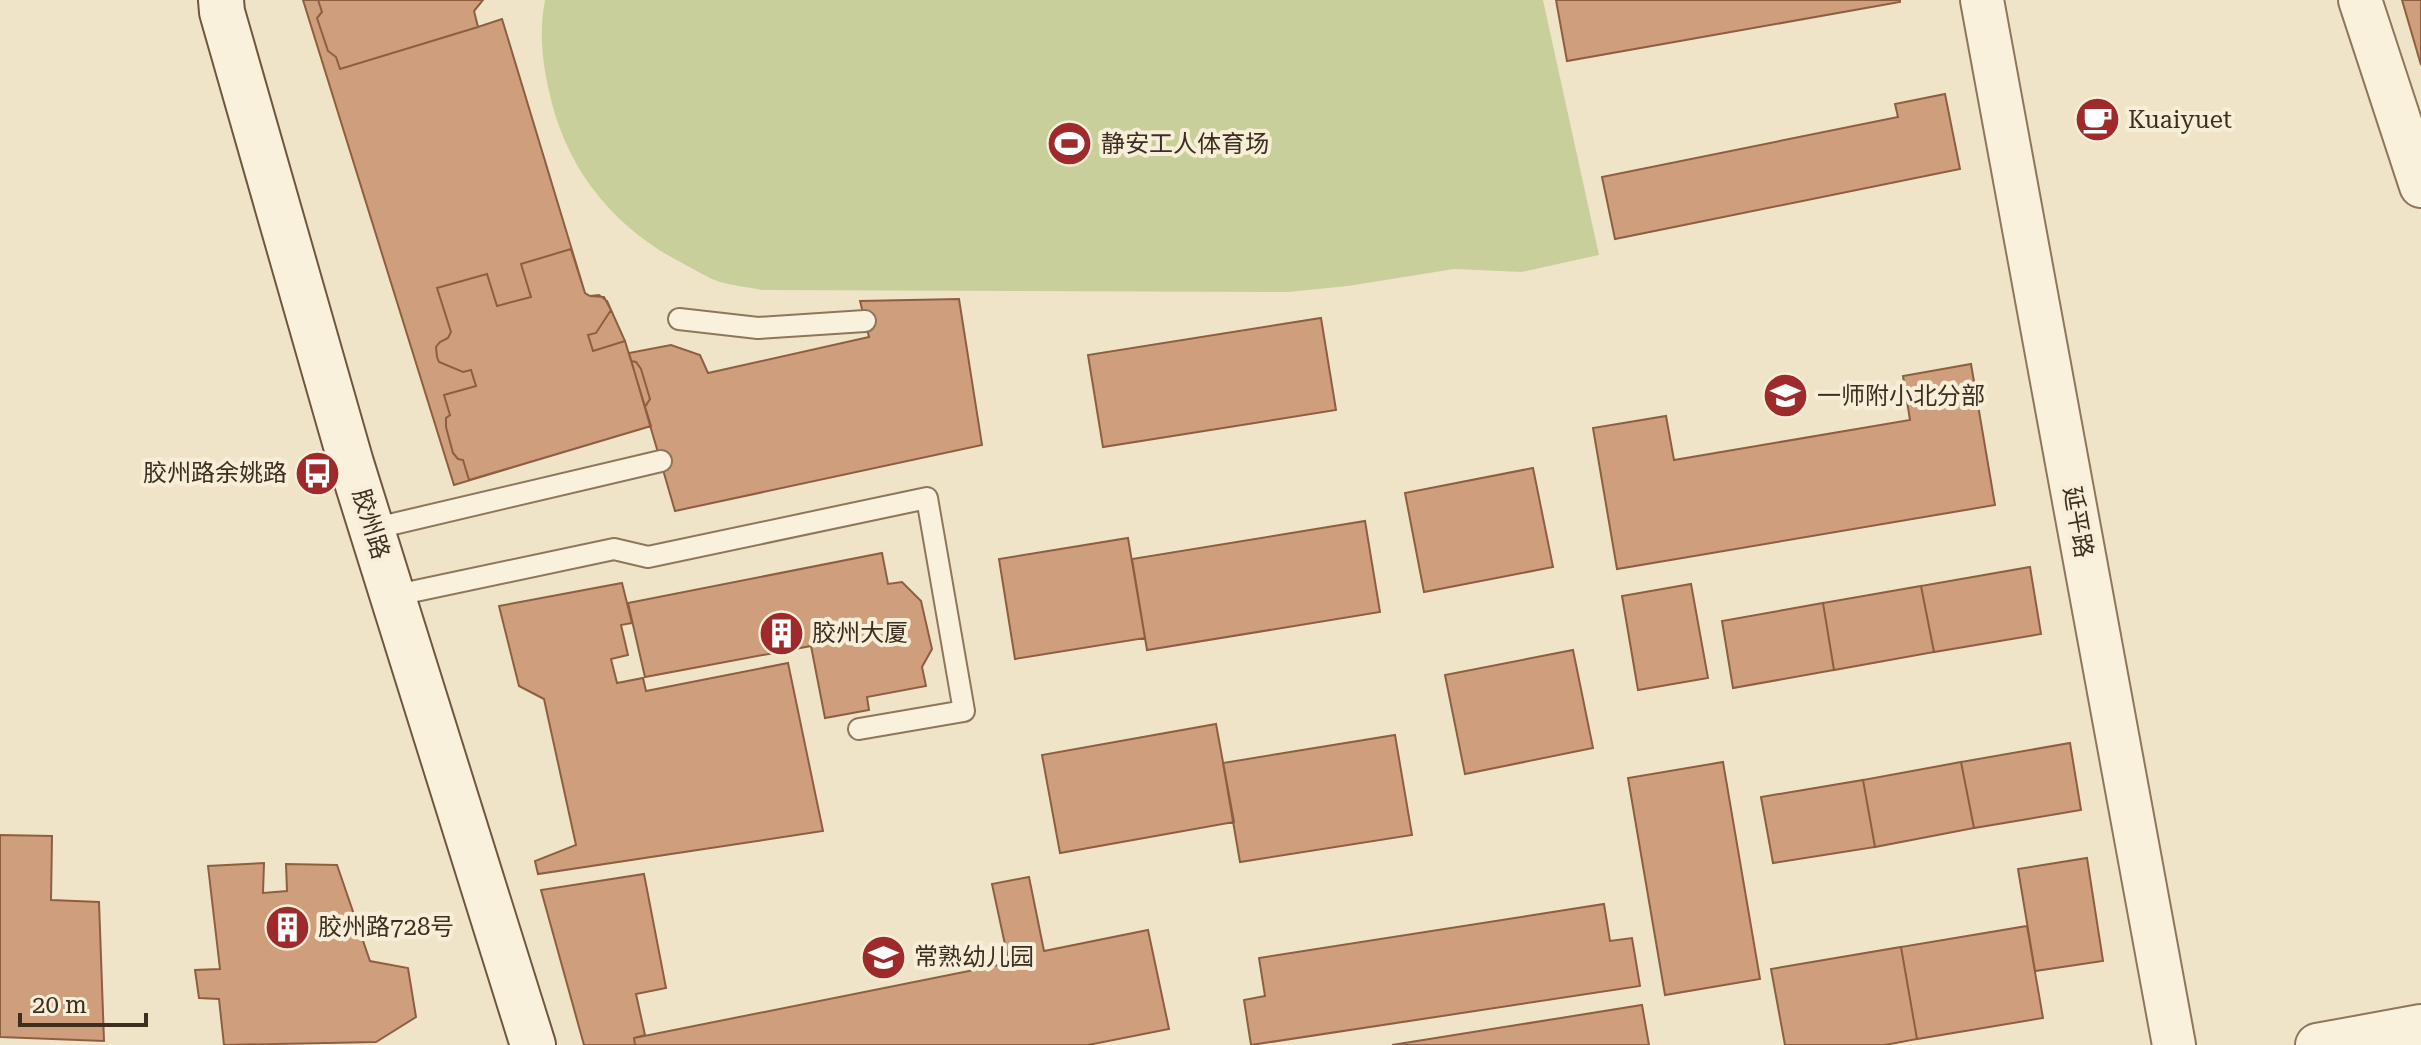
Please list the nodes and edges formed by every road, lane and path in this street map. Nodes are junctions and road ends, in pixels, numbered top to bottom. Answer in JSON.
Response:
{"nodes":[{"id":1,"x":221,"y":0,"type":"edge"},
{"id":2,"x":1982,"y":0,"type":"edge"},
{"id":3,"x":2360,"y":0,"type":"edge"},
{"id":4,"x":2421,"y":186,"type":"edge"},
{"id":5,"x":679,"y":319,"type":"dead end"},
{"id":6,"x":865,"y":321,"type":"dead end"},
{"id":7,"x":661,"y":461,"type":"dead end"},
{"id":8,"x":372,"y":529,"type":"junction"},
{"id":9,"x":392,"y":596,"type":"junction"},
{"id":10,"x":859,"y":729,"type":"dead end"},
{"id":11,"x":2421,"y":1026,"type":"edge"},
{"id":12,"x":533,"y":1045,"type":"edge"},
{"id":13,"x":2174,"y":1045,"type":"edge"},
{"id":14,"x":2317,"y":1045,"type":"edge"}],
"edges":[{"from":1,"to":8,"type":"street","name":"胶州路"},
{"from":2,"to":13,"type":"street","name":"延平路"},
{"from":3,"to":4,"type":"street"},
{"from":5,"to":6,"type":"lane"},
{"from":7,"to":8,"type":"lane"},
{"from":8,"to":9,"type":"street","name":"胶州路"},
{"from":9,"to":10,"type":"lane"},
{"from":9,"to":12,"type":"street","name":"胶州路"},
{"from":11,"to":14,"type":"street"}]}
